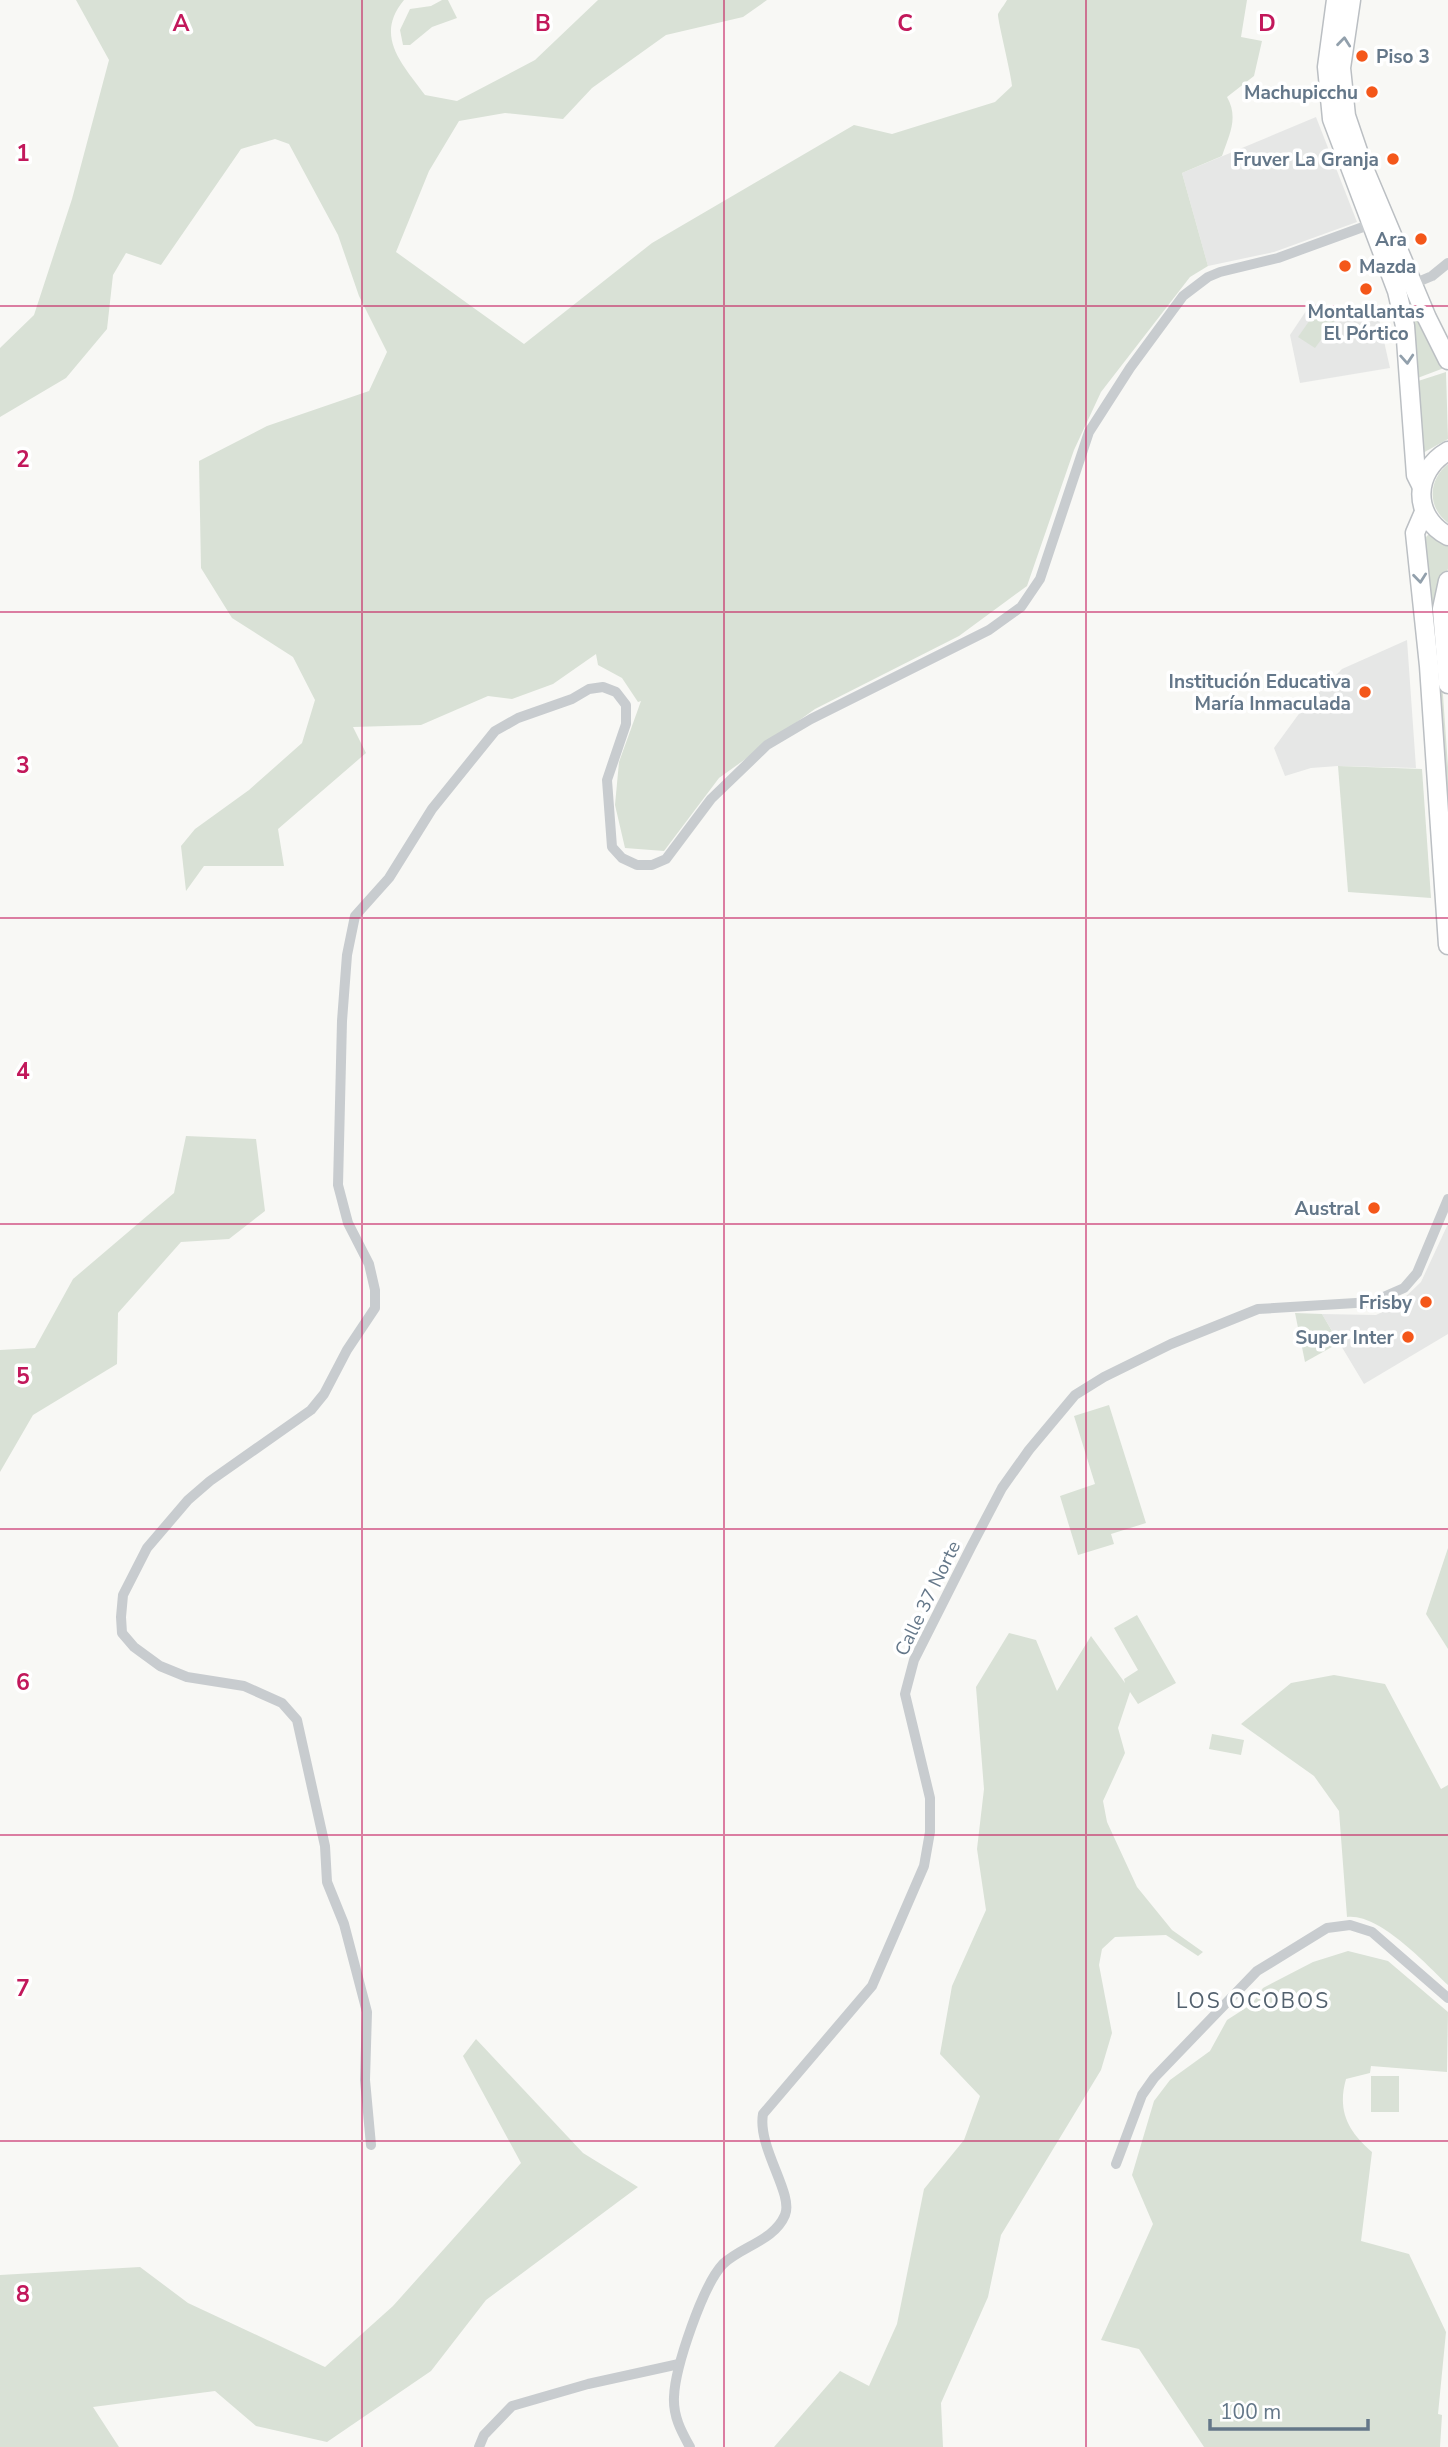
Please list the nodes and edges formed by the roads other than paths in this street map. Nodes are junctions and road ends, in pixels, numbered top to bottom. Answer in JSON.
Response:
{"nodes":[{"id":1,"x":1336,"y":0,"type":"edge"},
{"id":2,"x":1351,"y":0,"type":"edge"},
{"id":3,"x":1357,"y":169,"type":"junction"},
{"id":4,"x":1374,"y":223,"type":"junction"},
{"id":5,"x":1448,"y":263,"type":"edge"},
{"id":6,"x":1413,"y":284,"type":"junction"},
{"id":7,"x":1448,"y":360,"type":"edge"},
{"id":8,"x":1448,"y":451,"type":"edge"},
{"id":9,"x":1421,"y":485,"type":"junction"},
{"id":10,"x":1424,"y":512,"type":"junction"},
{"id":11,"x":1448,"y":536,"type":"edge"},
{"id":12,"x":1448,"y":581,"type":"edge"},
{"id":13,"x":1448,"y":684,"type":"edge"},
{"id":14,"x":1448,"y":945,"type":"edge"},
{"id":15,"x":1448,"y":1199,"type":"edge"},
{"id":16,"x":1448,"y":1997,"type":"edge"},
{"id":17,"x":371,"y":2145,"type":"dead end"},
{"id":18,"x":1116,"y":2164,"type":"dead end"},
{"id":19,"x":679,"y":2364,"type":"junction"},
{"id":20,"x":479,"y":2447,"type":"edge"},
{"id":21,"x":690,"y":2447,"type":"edge"}],
"edges":[{"from":1,"to":3,"type":"main road"},
{"from":3,"to":2,"type":"main road","one_way":true},
{"from":3,"to":4,"type":"main road"},
{"from":3,"to":6,"type":"main road"},
{"from":4,"to":9,"type":"main road","one_way":true},
{"from":4,"to":17,"type":"street"},
{"from":5,"to":6,"type":"street"},
{"from":6,"to":7,"type":"main road"},
{"from":8,"to":9,"type":"main road"},
{"from":9,"to":10,"type":"main road"},
{"from":10,"to":11,"type":"main road"},
{"from":10,"to":14,"type":"main road","one_way":true},
{"from":12,"to":13,"type":"main road"},
{"from":15,"to":19,"type":"street","name":"Calle 37 Norte"},
{"from":16,"to":18,"type":"street"},
{"from":19,"to":20,"type":"street"},
{"from":19,"to":21,"type":"street","name":"Calle 37 Norte"}]}
